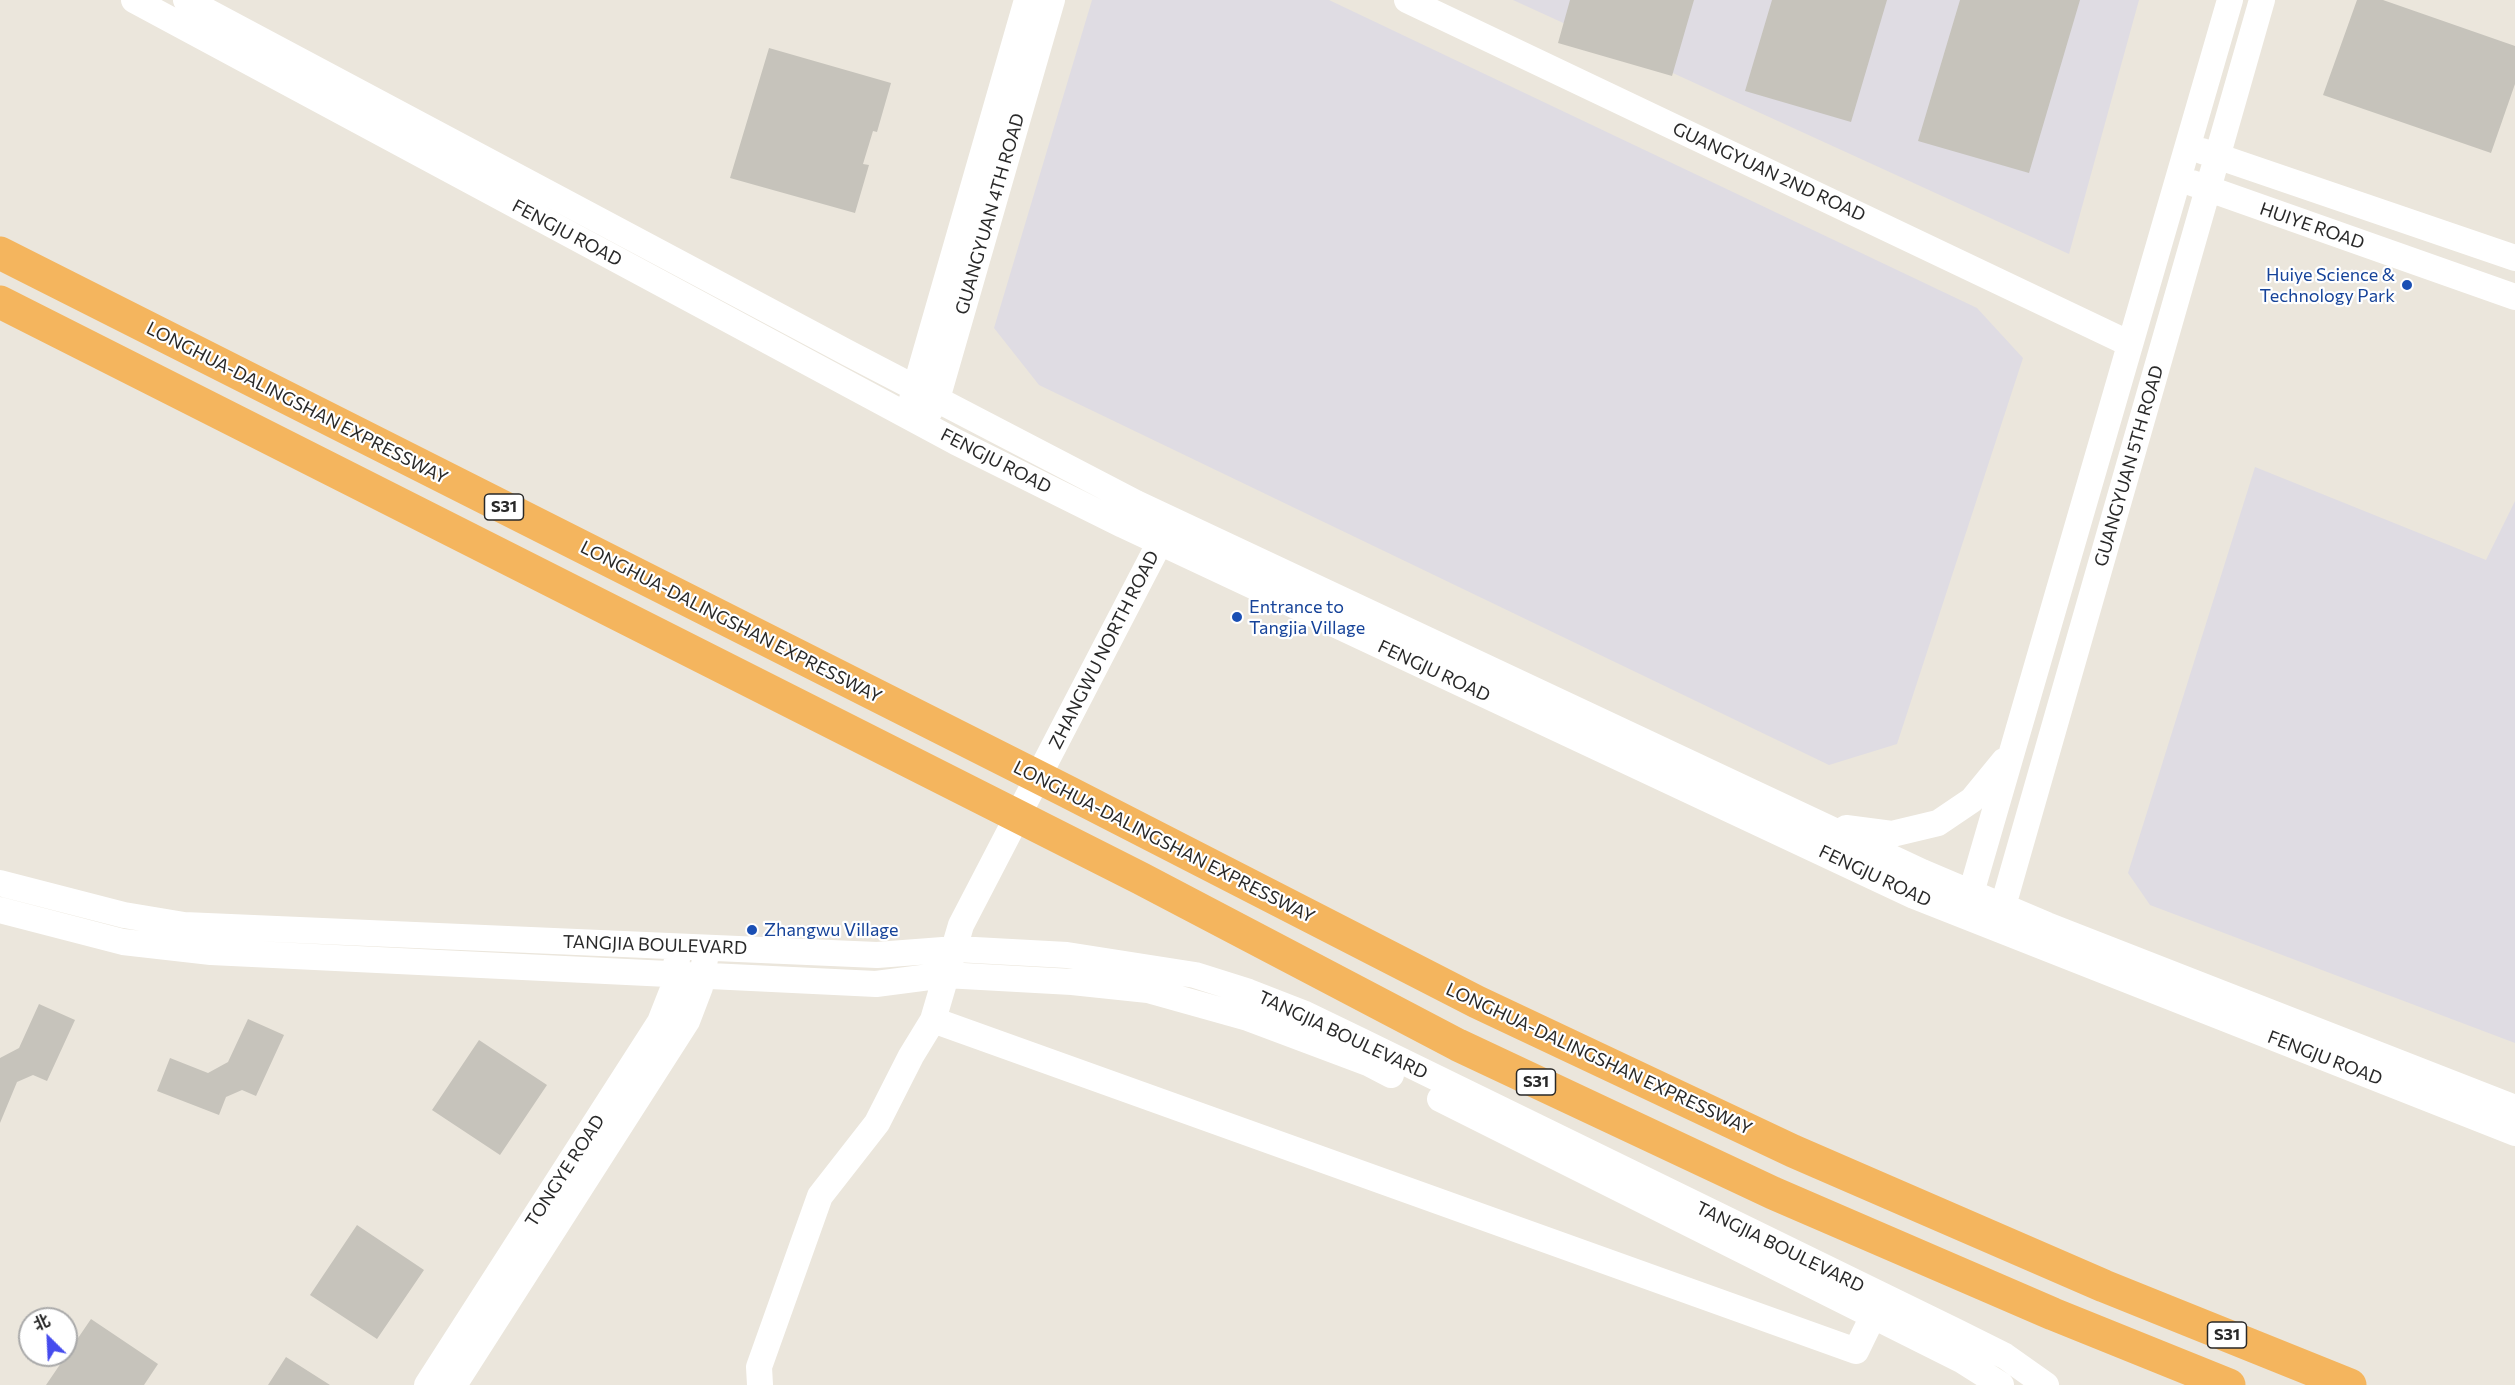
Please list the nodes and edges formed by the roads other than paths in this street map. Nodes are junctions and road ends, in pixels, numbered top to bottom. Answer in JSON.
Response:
{"nodes":[{"id":1,"x":134,"y":0,"type":"edge"},
{"id":2,"x":186,"y":0,"type":"edge"},
{"id":3,"x":1027,"y":0,"type":"edge"},
{"id":4,"x":1052,"y":0,"type":"edge"},
{"id":5,"x":1407,"y":0,"type":"edge"},
{"id":6,"x":2230,"y":0,"type":"edge"},
{"id":7,"x":2262,"y":0,"type":"edge"},
{"id":8,"x":2187,"y":148,"type":"junction"},
{"id":9,"x":2218,"y":154,"type":"junction"},
{"id":10,"x":2178,"y":177,"type":"junction"},
{"id":11,"x":2208,"y":190,"type":"junction"},
{"id":12,"x":0,"y":253,"type":"edge"},
{"id":13,"x":2515,"y":258,"type":"edge"},
{"id":14,"x":2515,"y":297,"type":"edge"},
{"id":15,"x":0,"y":303,"type":"edge"},
{"id":16,"x":2130,"y":344,"type":"junction"},
{"id":17,"x":926,"y":394,"type":"junction"},
{"id":18,"x":912,"y":418,"type":"junction"},
{"id":19,"x":1160,"y":542,"type":"junction"},
{"id":20,"x":2016,"y":738,"type":"junction"},
{"id":21,"x":1811,"y":820,"type":"junction"},
{"id":22,"x":0,"y":883,"type":"edge"},
{"id":23,"x":2003,"y":906,"type":"junction"},
{"id":24,"x":0,"y":910,"type":"edge"},
{"id":25,"x":1973,"y":911,"type":"junction"},
{"id":26,"x":678,"y":946,"type":"junction"},
{"id":27,"x":706,"y":947,"type":"junction"},
{"id":28,"x":957,"y":949,"type":"junction"},
{"id":29,"x":675,"y":974,"type":"junction"},
{"id":30,"x":703,"y":975,"type":"junction"},
{"id":31,"x":945,"y":975,"type":"junction"},
{"id":32,"x":933,"y":1020,"type":"junction"},
{"id":33,"x":2515,"y":1108,"type":"edge"},
{"id":34,"x":2515,"y":1133,"type":"edge"},
{"id":35,"x":1874,"y":1316,"type":"junction"},
{"id":36,"x":427,"y":1385,"type":"edge"},
{"id":37,"x":454,"y":1385,"type":"edge"},
{"id":38,"x":760,"y":1385,"type":"edge"},
{"id":39,"x":2001,"y":1385,"type":"edge"},
{"id":40,"x":2046,"y":1385,"type":"edge"},
{"id":41,"x":2229,"y":1385,"type":"edge"},
{"id":42,"x":2350,"y":1385,"type":"edge"}],
"edges":[{"from":1,"to":18,"type":"street","name":"FENGJU ROAD"},
{"from":2,"to":17,"type":"street","name":"FENGJU ROAD"},
{"from":3,"to":17,"type":"street","name":"GUANGYUAN 4TH ROAD"},
{"from":4,"to":17,"type":"street","name":"GUANGYUAN 4TH ROAD"},
{"from":5,"to":16,"type":"street","name":"GUANGYUAN 2ND ROAD"},
{"from":6,"to":8,"type":"street","name":"GUANGYUAN 5TH ROAD"},
{"from":7,"to":9,"type":"street","name":"GUANGYUAN 5TH ROAD"},
{"from":8,"to":9,"type":"street","name":"HUIYE ROAD"},
{"from":8,"to":10,"type":"street","name":"GUANGYUAN 5TH ROAD"},
{"from":9,"to":11,"type":"street","name":"GUANGYUAN 5TH ROAD"},
{"from":9,"to":13,"type":"street","name":"HUIYE ROAD"},
{"from":10,"to":11,"type":"street","name":"HUIYE ROAD"},
{"from":10,"to":16,"type":"street","name":"GUANGYUAN 5TH ROAD"},
{"from":11,"to":14,"type":"street","name":"HUIYE ROAD"},
{"from":11,"to":23,"type":"street","name":"GUANGYUAN 5TH ROAD"},
{"from":12,"to":42,"type":"highway","name":"LONGHUA-DALINGSHAN EXPRESSWAY","number":"S31"},
{"from":15,"to":41,"type":"highway","number":"S31"},
{"from":16,"to":20,"type":"street","name":"GUANGYUAN 5TH ROAD"},
{"from":17,"to":18,"type":"street","name":"GUANGYUAN 4TH ROAD"},
{"from":17,"to":21,"type":"street","name":"FENGJU ROAD"},
{"from":18,"to":19,"type":"street","name":"FENGJU ROAD"},
{"from":19,"to":25,"type":"street","name":"FENGJU ROAD"},
{"from":19,"to":28,"type":"street","name":"ZHANGWU NORTH ROAD"},
{"from":20,"to":21,"type":"street"},
{"from":20,"to":25,"type":"street","name":"GUANGYUAN 5TH ROAD"},
{"from":21,"to":25,"type":"street","name":"FENGJU ROAD"},
{"from":22,"to":26,"type":"street","name":"TANGJIA BOULEVARD"},
{"from":23,"to":25,"type":"street","name":"FENGJU ROAD"},
{"from":23,"to":25,"type":"street","name":"GUANGYUAN 5TH ROAD"},
{"from":23,"to":33,"type":"street","name":"FENGJU ROAD"},
{"from":24,"to":29,"type":"street","name":"TANGJIA BOULEVARD"},
{"from":25,"to":34,"type":"street","name":"FENGJU ROAD"},
{"from":26,"to":27,"type":"street","name":"TANGJIA BOULEVARD"},
{"from":26,"to":29,"type":"street","name":"TONGYE ROAD"},
{"from":27,"to":28,"type":"street","name":"TANGJIA BOULEVARD"},
{"from":27,"to":30,"type":"street","name":"TONGYE ROAD"},
{"from":28,"to":31,"type":"street","name":"ZHANGWU NORTH ROAD"},
{"from":28,"to":40,"type":"street","name":"TANGJIA BOULEVARD"},
{"from":29,"to":30,"type":"street","name":"TANGJIA BOULEVARD"},
{"from":29,"to":36,"type":"street","name":"TONGYE ROAD"},
{"from":30,"to":31,"type":"street","name":"TANGJIA BOULEVARD"},
{"from":30,"to":37,"type":"street","name":"TONGYE ROAD"},
{"from":31,"to":32,"type":"street","name":"ZHANGWU NORTH ROAD"},
{"from":31,"to":35,"type":"street","name":"TANGJIA BOULEVARD"},
{"from":32,"to":35,"type":"street"},
{"from":32,"to":38,"type":"street","name":"ZHANGWU NORTH ROAD"},
{"from":35,"to":39,"type":"street","name":"TANGJIA BOULEVARD"}]}
